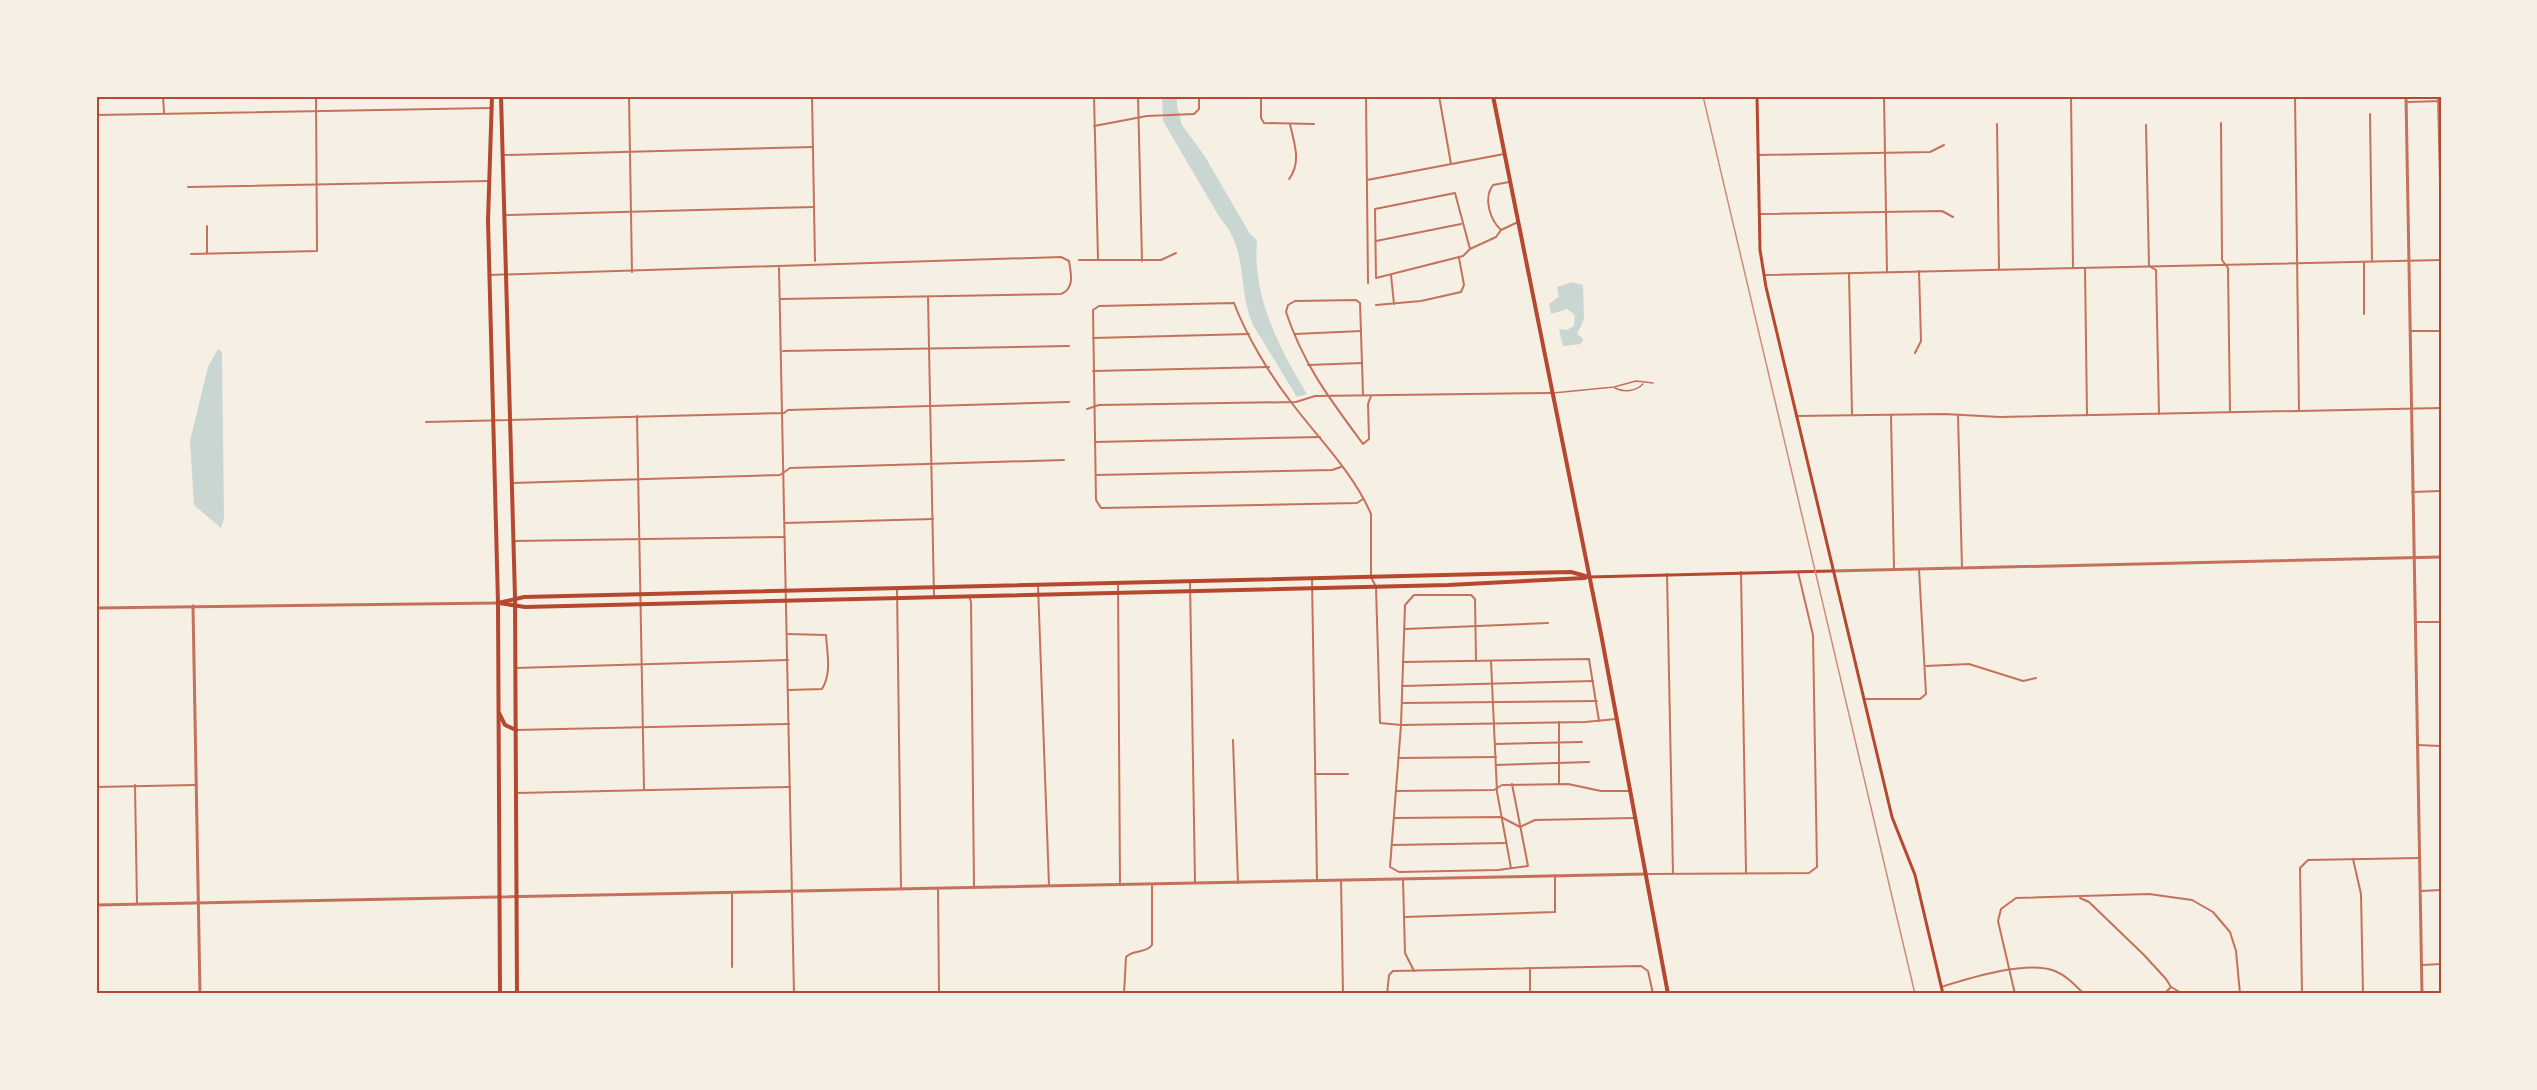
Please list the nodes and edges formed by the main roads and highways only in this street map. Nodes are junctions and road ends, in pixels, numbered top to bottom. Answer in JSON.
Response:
{"nodes":[{"id":1,"x":492,"y":96,"type":"edge"},
{"id":2,"x":501,"y":96,"type":"edge"},
{"id":3,"x":1493,"y":96,"type":"edge"},
{"id":4,"x":1757,"y":96,"type":"edge"},
{"id":5,"x":1833,"y":571,"type":"junction"},
{"id":6,"x":1448,"y":575,"type":"junction"},
{"id":7,"x":1589,"y":577,"type":"junction"},
{"id":8,"x":1448,"y":585,"type":"junction"},
{"id":9,"x":514,"y":597,"type":"junction"},
{"id":10,"x":498,"y":603,"type":"junction"},
{"id":11,"x":514,"y":607,"type":"junction"},
{"id":12,"x":499,"y":712,"type":"junction"},
{"id":13,"x":516,"y":730,"type":"junction"},
{"id":14,"x":500,"y":994,"type":"edge"},
{"id":15,"x":517,"y":994,"type":"edge"},
{"id":16,"x":1668,"y":994,"type":"edge"},
{"id":17,"x":1943,"y":994,"type":"edge"}],
"edges":[{"from":1,"to":10,"type":"main road"},
{"from":2,"to":9,"type":"main road"},
{"from":3,"to":7,"type":"main road"},
{"from":4,"to":5,"type":"main road"},
{"from":5,"to":7,"type":"main road"},
{"from":5,"to":17,"type":"main road"},
{"from":6,"to":7,"type":"main road"},
{"from":6,"to":8,"type":"main road"},
{"from":6,"to":9,"type":"main road"},
{"from":7,"to":8,"type":"main road"},
{"from":7,"to":16,"type":"main road"},
{"from":8,"to":11,"type":"main road"},
{"from":9,"to":10,"type":"main road"},
{"from":9,"to":11,"type":"main road"},
{"from":10,"to":11,"type":"main road"},
{"from":10,"to":12,"type":"main road"},
{"from":11,"to":13,"type":"main road"},
{"from":12,"to":13,"type":"main road"},
{"from":12,"to":14,"type":"main road"},
{"from":13,"to":15,"type":"main road"}]}
